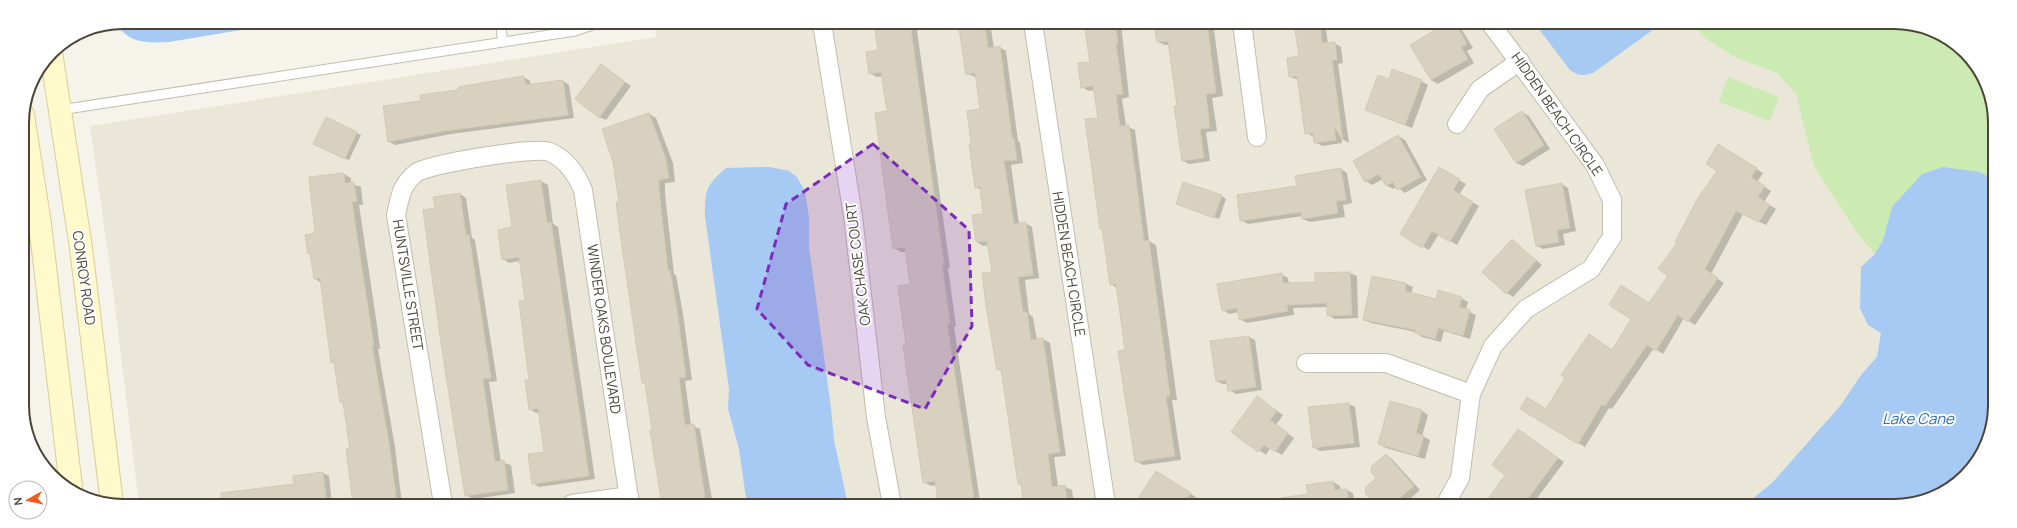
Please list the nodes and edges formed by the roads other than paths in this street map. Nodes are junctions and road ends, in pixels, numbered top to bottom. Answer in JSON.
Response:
{"nodes":[{"id":1,"x":501,"y":29,"type":"edge"},
{"id":2,"x":581,"y":29,"type":"edge"},
{"id":3,"x":823,"y":29,"type":"edge"},
{"id":4,"x":1034,"y":29,"type":"edge"},
{"id":5,"x":1243,"y":29,"type":"edge"},
{"id":6,"x":1495,"y":29,"type":"edge"},
{"id":7,"x":503,"y":42,"type":"junction"},
{"id":8,"x":52,"y":61,"type":"edge"},
{"id":9,"x":1520,"y":61,"type":"junction"},
{"id":10,"x":60,"y":110,"type":"junction"},
{"id":11,"x":1457,"y":124,"type":"dead end"},
{"id":12,"x":1257,"y":137,"type":"dead end"},
{"id":13,"x":29,"y":157,"type":"edge"},
{"id":14,"x":562,"y":160,"type":"joint"},
{"id":15,"x":1306,"y":363,"type":"dead end"},
{"id":16,"x":1471,"y":394,"type":"junction"},
{"id":17,"x":70,"y":483,"type":"edge"},
{"id":18,"x":111,"y":498,"type":"edge"},
{"id":19,"x":442,"y":499,"type":"edge"},
{"id":20,"x":629,"y":499,"type":"edge"},
{"id":21,"x":891,"y":499,"type":"edge"},
{"id":22,"x":1105,"y":499,"type":"edge"},
{"id":23,"x":1448,"y":499,"type":"edge"}],
"edges":[{"from":1,"to":7,"type":"lane"},
{"from":2,"to":7,"type":"lane"},
{"from":3,"to":21,"type":"street","name":"OAK CHASE COURT"},
{"from":4,"to":22,"type":"street","name":"HIDDEN BEACH CIRCLE"},
{"from":5,"to":12,"type":"street"},
{"from":6,"to":9,"type":"street","name":"HIDDEN BEACH CIRCLE"},
{"from":7,"to":10,"type":"lane"},
{"from":8,"to":10,"type":"main road","name":"CONROY ROAD"},
{"from":9,"to":11,"type":"street"},
{"from":9,"to":16,"type":"street","name":"HIDDEN BEACH CIRCLE"},
{"from":10,"to":18,"type":"main road","name":"CONROY ROAD"},
{"from":13,"to":17,"type":"main road"},
{"from":14,"to":19,"type":"street","name":"HUNTSVILLE STREET"},
{"from":14,"to":20,"type":"street","name":"WINDER OAKS BOULEVARD"},
{"from":15,"to":16,"type":"street"},
{"from":16,"to":23,"type":"street","name":"HIDDEN BEACH CIRCLE"}]}
